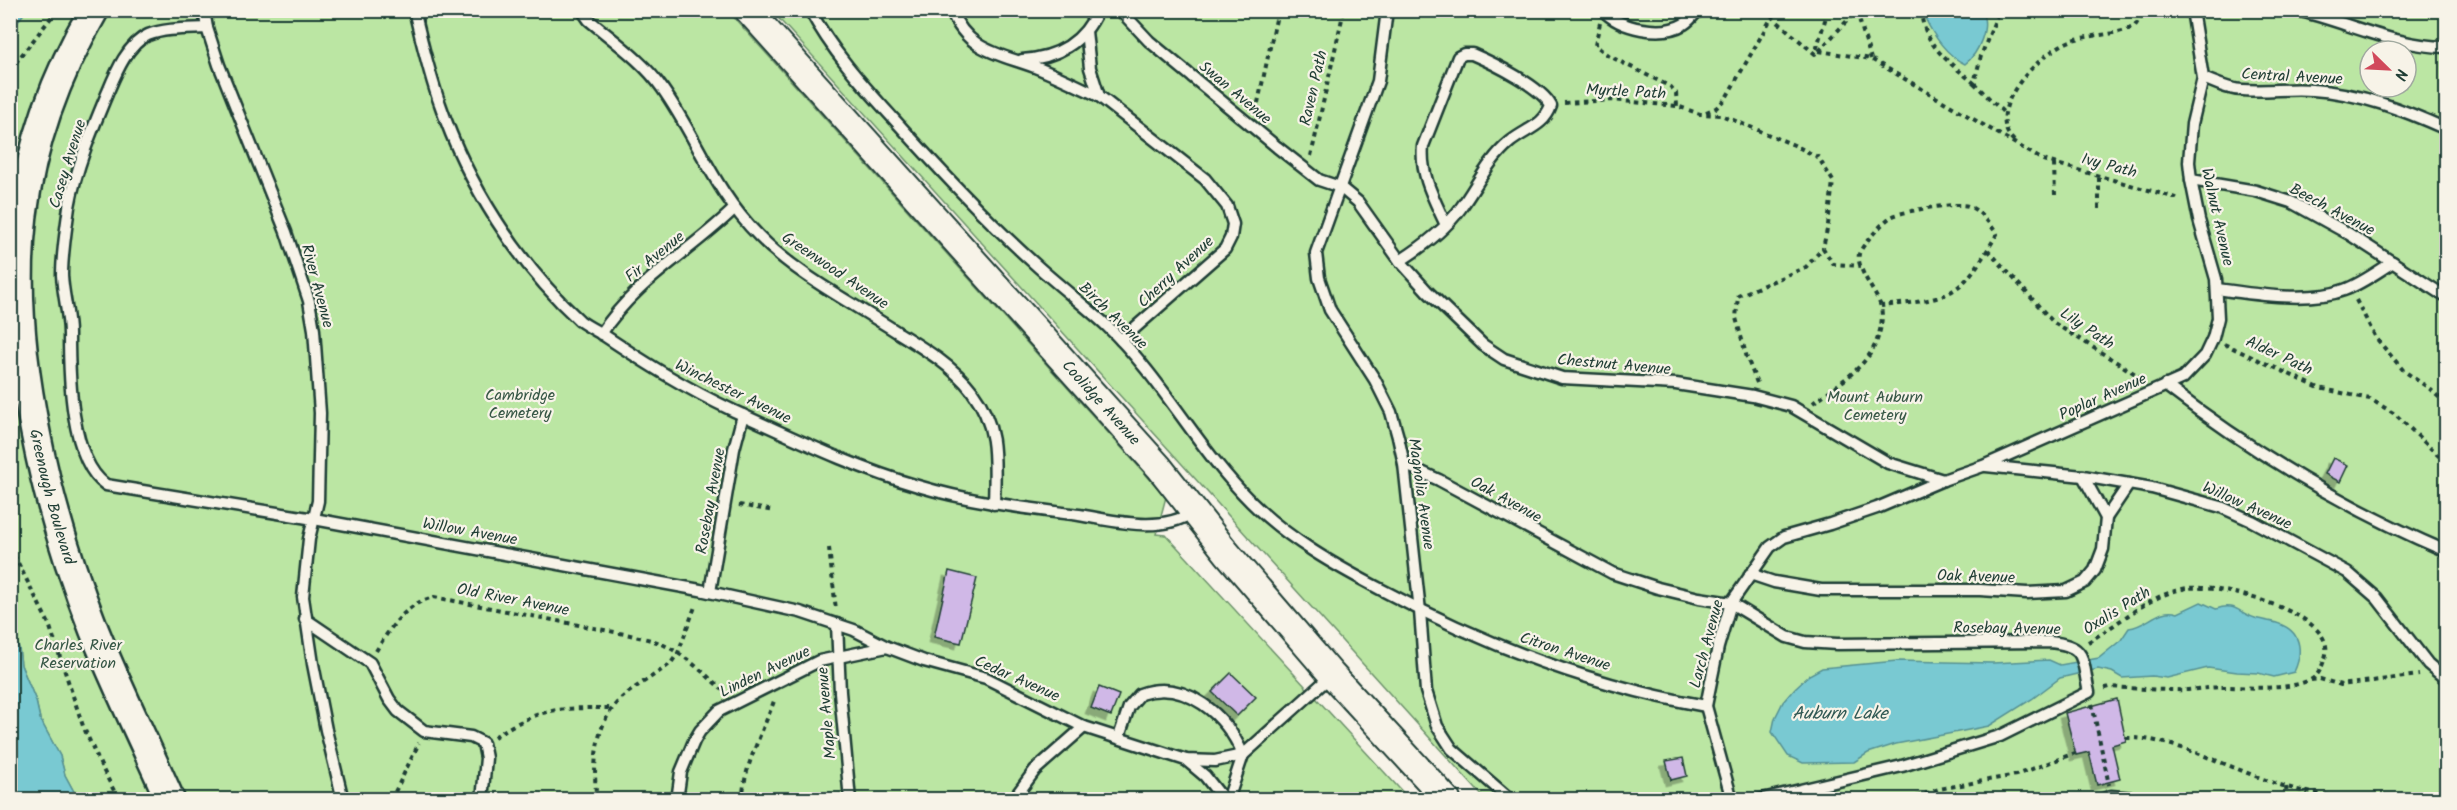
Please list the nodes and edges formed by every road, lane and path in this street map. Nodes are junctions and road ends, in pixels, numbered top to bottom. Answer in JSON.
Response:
{"nodes":[{"id":1,"x":57,"y":10,"type":"edge"},
{"id":2,"x":94,"y":10,"type":"edge"},
{"id":3,"x":204,"y":10,"type":"edge"},
{"id":4,"x":414,"y":10,"type":"edge"},
{"id":5,"x":582,"y":10,"type":"edge"},
{"id":6,"x":748,"y":10,"type":"edge"},
{"id":7,"x":810,"y":10,"type":"edge"},
{"id":8,"x":951,"y":10,"type":"edge"},
{"id":9,"x":1098,"y":10,"type":"edge"},
{"id":10,"x":1120,"y":10,"type":"edge"},
{"id":11,"x":1278,"y":10,"type":"edge"},
{"id":12,"x":1344,"y":10,"type":"edge"},
{"id":13,"x":1387,"y":10,"type":"edge"},
{"id":14,"x":1698,"y":10,"type":"edge"},
{"id":15,"x":1828,"y":10,"type":"edge"},
{"id":16,"x":1922,"y":10,"type":"edge"},
{"id":17,"x":1999,"y":10,"type":"edge"},
{"id":18,"x":2193,"y":10,"type":"edge"},
{"id":19,"x":2296,"y":10,"type":"edge"},
{"id":20,"x":1604,"y":11,"type":"edge"},
{"id":21,"x":1857,"y":11,"type":"edge"},
{"id":22,"x":2143,"y":11,"type":"edge"},
{"id":23,"x":207,"y":28,"type":"junction"},
{"id":24,"x":1086,"y":31,"type":"junction"},
{"id":25,"x":2446,"y":47,"type":"edge"},
{"id":26,"x":1817,"y":53,"type":"junction"},
{"id":27,"x":1010,"y":59,"type":"junction"},
{"id":28,"x":1871,"y":59,"type":"junction"},
{"id":29,"x":10,"y":70,"type":"edge"},
{"id":30,"x":2203,"y":78,"type":"junction"},
{"id":31,"x":1974,"y":82,"type":"junction"},
{"id":32,"x":1099,"y":96,"type":"junction"},
{"id":33,"x":1551,"y":106,"type":"junction"},
{"id":34,"x":1677,"y":106,"type":"junction"},
{"id":35,"x":2004,"y":113,"type":"junction"},
{"id":36,"x":1700,"y":114,"type":"junction"},
{"id":37,"x":1253,"y":127,"type":"junction"},
{"id":38,"x":2446,"y":129,"type":"edge"},
{"id":39,"x":2019,"y":145,"type":"junction"},
{"id":40,"x":2054,"y":164,"type":"junction"},
{"id":41,"x":1307,"y":171,"type":"junction"},
{"id":42,"x":2099,"y":176,"type":"junction"},
{"id":43,"x":2191,"y":180,"type":"junction"},
{"id":44,"x":1340,"y":187,"type":"junction"},
{"id":45,"x":2055,"y":195,"type":"dead end"},
{"id":46,"x":2195,"y":204,"type":"junction"},
{"id":47,"x":734,"y":209,"type":"junction"},
{"id":48,"x":2099,"y":209,"type":"dead end"},
{"id":49,"x":1446,"y":225,"type":"junction"},
{"id":50,"x":1823,"y":248,"type":"junction"},
{"id":51,"x":1988,"y":250,"type":"junction"},
{"id":52,"x":1400,"y":261,"type":"junction"},
{"id":53,"x":2393,"y":262,"type":"junction"},
{"id":54,"x":1861,"y":267,"type":"junction"},
{"id":55,"x":2349,"y":287,"type":"junction"},
{"id":56,"x":2217,"y":289,"type":"junction"},
{"id":57,"x":2446,"y":297,"type":"edge"},
{"id":58,"x":1881,"y":306,"type":"junction"},
{"id":59,"x":601,"y":334,"type":"junction"},
{"id":60,"x":2213,"y":338,"type":"junction"},
{"id":61,"x":1121,"y":340,"type":"junction"},
{"id":62,"x":2162,"y":386,"type":"junction"},
{"id":63,"x":1764,"y":399,"type":"junction"},
{"id":64,"x":2446,"y":404,"type":"edge"},
{"id":65,"x":1802,"y":412,"type":"junction"},
{"id":66,"x":743,"y":415,"type":"junction"},
{"id":67,"x":2446,"y":463,"type":"edge"},
{"id":68,"x":1404,"y":464,"type":"junction"},
{"id":69,"x":1983,"y":466,"type":"junction"},
{"id":70,"x":2083,"y":476,"type":"junction"},
{"id":71,"x":97,"y":479,"type":"joint"},
{"id":72,"x":1943,"y":480,"type":"junction"},
{"id":73,"x":2129,"y":484,"type":"junction"},
{"id":74,"x":994,"y":504,"type":"junction"},
{"id":75,"x":743,"y":506,"type":"dead end"},
{"id":76,"x":774,"y":511,"type":"dead end"},
{"id":77,"x":1194,"y":511,"type":"junction"},
{"id":78,"x":2106,"y":518,"type":"junction"},
{"id":79,"x":314,"y":519,"type":"junction"},
{"id":80,"x":10,"y":547,"type":"edge"},
{"id":81,"x":830,"y":548,"type":"dead end"},
{"id":82,"x":2446,"y":552,"type":"edge"},
{"id":83,"x":1750,"y":574,"type":"junction"},
{"id":84,"x":705,"y":591,"type":"junction"},
{"id":85,"x":1731,"y":603,"type":"junction"},
{"id":86,"x":1420,"y":611,"type":"junction"},
{"id":87,"x":306,"y":619,"type":"junction"},
{"id":88,"x":837,"y":624,"type":"junction"},
{"id":89,"x":886,"y":647,"type":"junction"},
{"id":90,"x":2079,"y":652,"type":"junction"},
{"id":91,"x":678,"y":653,"type":"junction"},
{"id":92,"x":838,"y":656,"type":"junction"},
{"id":93,"x":370,"y":663,"type":"junction"},
{"id":94,"x":1332,"y":675,"type":"junction"},
{"id":95,"x":2443,"y":676,"type":"edge"},
{"id":96,"x":782,"y":680,"type":"junction"},
{"id":97,"x":2311,"y":680,"type":"junction"},
{"id":98,"x":2090,"y":692,"type":"junction"},
{"id":99,"x":735,"y":704,"type":"junction"},
{"id":100,"x":1706,"y":706,"type":"junction"},
{"id":101,"x":612,"y":708,"type":"junction"},
{"id":102,"x":1084,"y":727,"type":"junction"},
{"id":103,"x":424,"y":731,"type":"junction"},
{"id":104,"x":1119,"y":737,"type":"junction"},
{"id":105,"x":2126,"y":738,"type":"dead end"},
{"id":106,"x":483,"y":743,"type":"junction"},
{"id":107,"x":2075,"y":753,"type":"dead end"},
{"id":108,"x":1243,"y":755,"type":"junction"},
{"id":109,"x":1186,"y":760,"type":"junction"},
{"id":110,"x":2286,"y":787,"type":"junction"},
{"id":111,"x":2446,"y":792,"type":"edge"},
{"id":112,"x":2106,"y":798,"type":"edge"},
{"id":113,"x":119,"y":800,"type":"edge"},
{"id":114,"x":170,"y":800,"type":"edge"},
{"id":115,"x":343,"y":800,"type":"edge"},
{"id":116,"x":391,"y":800,"type":"edge"},
{"id":117,"x":483,"y":800,"type":"edge"},
{"id":118,"x":597,"y":800,"type":"edge"},
{"id":119,"x":677,"y":800,"type":"edge"},
{"id":120,"x":743,"y":800,"type":"edge"},
{"id":121,"x":850,"y":800,"type":"edge"},
{"id":122,"x":1013,"y":800,"type":"edge"},
{"id":123,"x":1098,"y":800,"type":"edge"},
{"id":124,"x":1112,"y":800,"type":"edge"},
{"id":125,"x":1226,"y":800,"type":"edge"},
{"id":126,"x":1447,"y":800,"type":"edge"},
{"id":127,"x":1511,"y":800,"type":"edge"},
{"id":128,"x":1732,"y":800,"type":"edge"},
{"id":129,"x":1758,"y":800,"type":"edge"},
{"id":130,"x":1908,"y":800,"type":"edge"},
{"id":131,"x":2157,"y":800,"type":"edge"},
{"id":132,"x":2287,"y":800,"type":"edge"}],
"edges":[{"from":1,"to":29,"type":"path"},
{"from":2,"to":114,"type":"main road","name":"Greenough Boulevard"},
{"from":3,"to":23,"type":"lane","name":"River Avenue"},
{"from":4,"to":59,"type":"lane","name":"Winchester Avenue"},
{"from":5,"to":47,"type":"lane","name":"Greenwood Avenue"},
{"from":6,"to":77,"type":"street","name":"Coolidge Avenue"},
{"from":7,"to":61,"type":"lane","name":"Birch Avenue"},
{"from":8,"to":27,"type":"lane","name":"Cherry Avenue"},
{"from":9,"to":24,"type":"lane"},
{"from":10,"to":37,"type":"lane","name":"Swan Avenue"},
{"from":11,"to":37,"type":"path"},
{"from":12,"to":41,"type":"path","name":"Raven Path"},
{"from":13,"to":44,"type":"lane","name":"Magnolia Avenue"},
{"from":14,"to":20,"type":"lane"},
{"from":15,"to":26,"type":"path"},
{"from":16,"to":31,"type":"path"},
{"from":17,"to":31,"type":"path"},
{"from":18,"to":30,"type":"lane","name":"Walnut Avenue"},
{"from":19,"to":25,"type":"lane"},
{"from":20,"to":34,"type":"path"},
{"from":21,"to":26,"type":"path"},
{"from":21,"to":28,"type":"path"},
{"from":22,"to":35,"type":"path"},
{"from":23,"to":71,"type":"lane","name":"Casey Avenue"},
{"from":23,"to":79,"type":"lane","name":"River Avenue"},
{"from":24,"to":27,"type":"lane"},
{"from":24,"to":32,"type":"lane"},
{"from":26,"to":28,"type":"path"},
{"from":26,"to":36,"type":"path"},
{"from":27,"to":32,"type":"lane","name":"Cherry Avenue"},
{"from":28,"to":39,"type":"path","name":"Ivy Path"},
{"from":30,"to":38,"type":"lane","name":"Central Avenue"},
{"from":30,"to":43,"type":"lane","name":"Walnut Avenue"},
{"from":31,"to":35,"type":"path"},
{"from":32,"to":61,"type":"lane","name":"Cherry Avenue"},
{"from":33,"to":34,"type":"path","name":"Myrtle Path"},
{"from":33,"to":49,"type":"lane"},
{"from":33,"to":49,"type":"lane"},
{"from":34,"to":36,"type":"path","name":"Myrtle Path"},
{"from":35,"to":39,"type":"path"},
{"from":36,"to":50,"type":"path","name":"Myrtle Path"},
{"from":37,"to":41,"type":"lane","name":"Swan Avenue"},
{"from":39,"to":40,"type":"path","name":"Ivy Path"},
{"from":40,"to":42,"type":"path","name":"Ivy Path"},
{"from":40,"to":45,"type":"path"},
{"from":41,"to":44,"type":"lane","name":"Swan Avenue"},
{"from":42,"to":46,"type":"path","name":"Ivy Path"},
{"from":42,"to":48,"type":"path"},
{"from":43,"to":46,"type":"lane","name":"Walnut Avenue"},
{"from":43,"to":53,"type":"lane","name":"Beech Avenue"},
{"from":44,"to":52,"type":"lane","name":"Chestnut Avenue"},
{"from":44,"to":68,"type":"lane","name":"Magnolia Avenue"},
{"from":46,"to":56,"type":"lane","name":"Walnut Avenue"},
{"from":47,"to":59,"type":"lane","name":"Fir Avenue"},
{"from":47,"to":74,"type":"lane","name":"Greenwood Avenue"},
{"from":49,"to":52,"type":"lane"},
{"from":50,"to":54,"type":"path"},
{"from":50,"to":63,"type":"path"},
{"from":51,"to":54,"type":"path"},
{"from":51,"to":58,"type":"path"},
{"from":51,"to":62,"type":"path","name":"Lily Path"},
{"from":52,"to":63,"type":"lane","name":"Chestnut Avenue"},
{"from":53,"to":55,"type":"lane"},
{"from":53,"to":57,"type":"lane","name":"Beech Avenue"},
{"from":54,"to":58,"type":"path"},
{"from":55,"to":56,"type":"lane"},
{"from":55,"to":64,"type":"path"},
{"from":56,"to":60,"type":"lane","name":"Poplar Avenue"},
{"from":58,"to":65,"type":"path"},
{"from":59,"to":66,"type":"lane","name":"Winchester Avenue"},
{"from":60,"to":62,"type":"lane","name":"Poplar Avenue"},
{"from":60,"to":67,"type":"path","name":"Alder Path"},
{"from":61,"to":86,"type":"lane","name":"Birch Avenue"},
{"from":62,"to":69,"type":"lane","name":"Poplar Avenue"},
{"from":62,"to":82,"type":"lane"},
{"from":63,"to":65,"type":"lane","name":"Chestnut Avenue"},
{"from":65,"to":72,"type":"lane","name":"Chestnut Avenue"},
{"from":66,"to":74,"type":"lane","name":"Winchester Avenue"},
{"from":66,"to":84,"type":"lane","name":"Rosebay Avenue"},
{"from":68,"to":85,"type":"lane","name":"Oak Avenue"},
{"from":68,"to":86,"type":"lane","name":"Magnolia Avenue"},
{"from":69,"to":70,"type":"lane","name":"Willow Avenue"},
{"from":69,"to":72,"type":"lane","name":"Poplar Avenue"},
{"from":70,"to":73,"type":"lane","name":"Willow Avenue"},
{"from":70,"to":78,"type":"lane"},
{"from":71,"to":79,"type":"lane","name":"Willow Avenue"},
{"from":72,"to":83,"type":"lane","name":"Larch Avenue"},
{"from":73,"to":78,"type":"lane"},
{"from":73,"to":95,"type":"lane","name":"Willow Avenue"},
{"from":74,"to":77,"type":"lane","name":"Winchester Avenue"},
{"from":75,"to":76,"type":"path"},
{"from":77,"to":94,"type":"street","name":"Coolidge Avenue"},
{"from":78,"to":83,"type":"lane","name":"Oak Avenue"},
{"from":79,"to":84,"type":"lane","name":"Willow Avenue"},
{"from":79,"to":87,"type":"lane","name":"River Avenue"},
{"from":80,"to":113,"type":"path"},
{"from":81,"to":88,"type":"path"},
{"from":83,"to":85,"type":"lane","name":"Larch Avenue"},
{"from":84,"to":88,"type":"lane","name":"Willow Avenue"},
{"from":84,"to":91,"type":"path"},
{"from":85,"to":90,"type":"lane","name":"Rosebay Avenue"},
{"from":85,"to":100,"type":"lane","name":"Larch Avenue"},
{"from":86,"to":100,"type":"lane","name":"Citron Avenue"},
{"from":86,"to":127,"type":"lane","name":"Magnolia Avenue"},
{"from":87,"to":93,"type":"lane"},
{"from":87,"to":115,"type":"lane","name":"River Avenue"},
{"from":88,"to":89,"type":"lane","name":"Cedar Avenue"},
{"from":88,"to":92,"type":"lane","name":"Maple Avenue"},
{"from":89,"to":92,"type":"lane","name":"Linden Avenue"},
{"from":89,"to":102,"type":"lane","name":"Cedar Avenue"},
{"from":90,"to":97,"type":"path","name":"Oxalis Path"},
{"from":90,"to":98,"type":"lane"},
{"from":91,"to":93,"type":"path","name":"Old River Avenue"},
{"from":91,"to":99,"type":"path","name":"Old River Avenue"},
{"from":91,"to":101,"type":"path"},
{"from":92,"to":96,"type":"lane","name":"Linden Avenue"},
{"from":92,"to":121,"type":"lane","name":"Maple Avenue"},
{"from":93,"to":103,"type":"lane"},
{"from":94,"to":108,"type":"lane"},
{"from":94,"to":126,"type":"street","name":"Coolidge Avenue"},
{"from":95,"to":97,"type":"path"},
{"from":96,"to":99,"type":"lane","name":"Linden Avenue"},
{"from":96,"to":120,"type":"path"},
{"from":97,"to":98,"type":"path"},
{"from":98,"to":112,"type":"path"},
{"from":98,"to":129,"type":"lane"},
{"from":99,"to":119,"type":"lane","name":"Linden Avenue"},
{"from":100,"to":128,"type":"lane","name":"Larch Avenue"},
{"from":101,"to":106,"type":"path"},
{"from":101,"to":118,"type":"path"},
{"from":102,"to":104,"type":"lane","name":"Cedar Avenue"},
{"from":102,"to":122,"type":"lane"},
{"from":103,"to":106,"type":"lane"},
{"from":103,"to":116,"type":"path"},
{"from":104,"to":108,"type":"lane"},
{"from":104,"to":109,"type":"lane","name":"Cedar Avenue"},
{"from":105,"to":110,"type":"path"},
{"from":106,"to":117,"type":"lane"},
{"from":107,"to":130,"type":"path"},
{"from":108,"to":109,"type":"lane"},
{"from":108,"to":125,"type":"lane"},
{"from":109,"to":125,"type":"lane"},
{"from":110,"to":111,"type":"path"},
{"from":110,"to":132,"type":"path"},
{"from":112,"to":131,"type":"lane"},
{"from":123,"to":124,"type":"path"}]}
